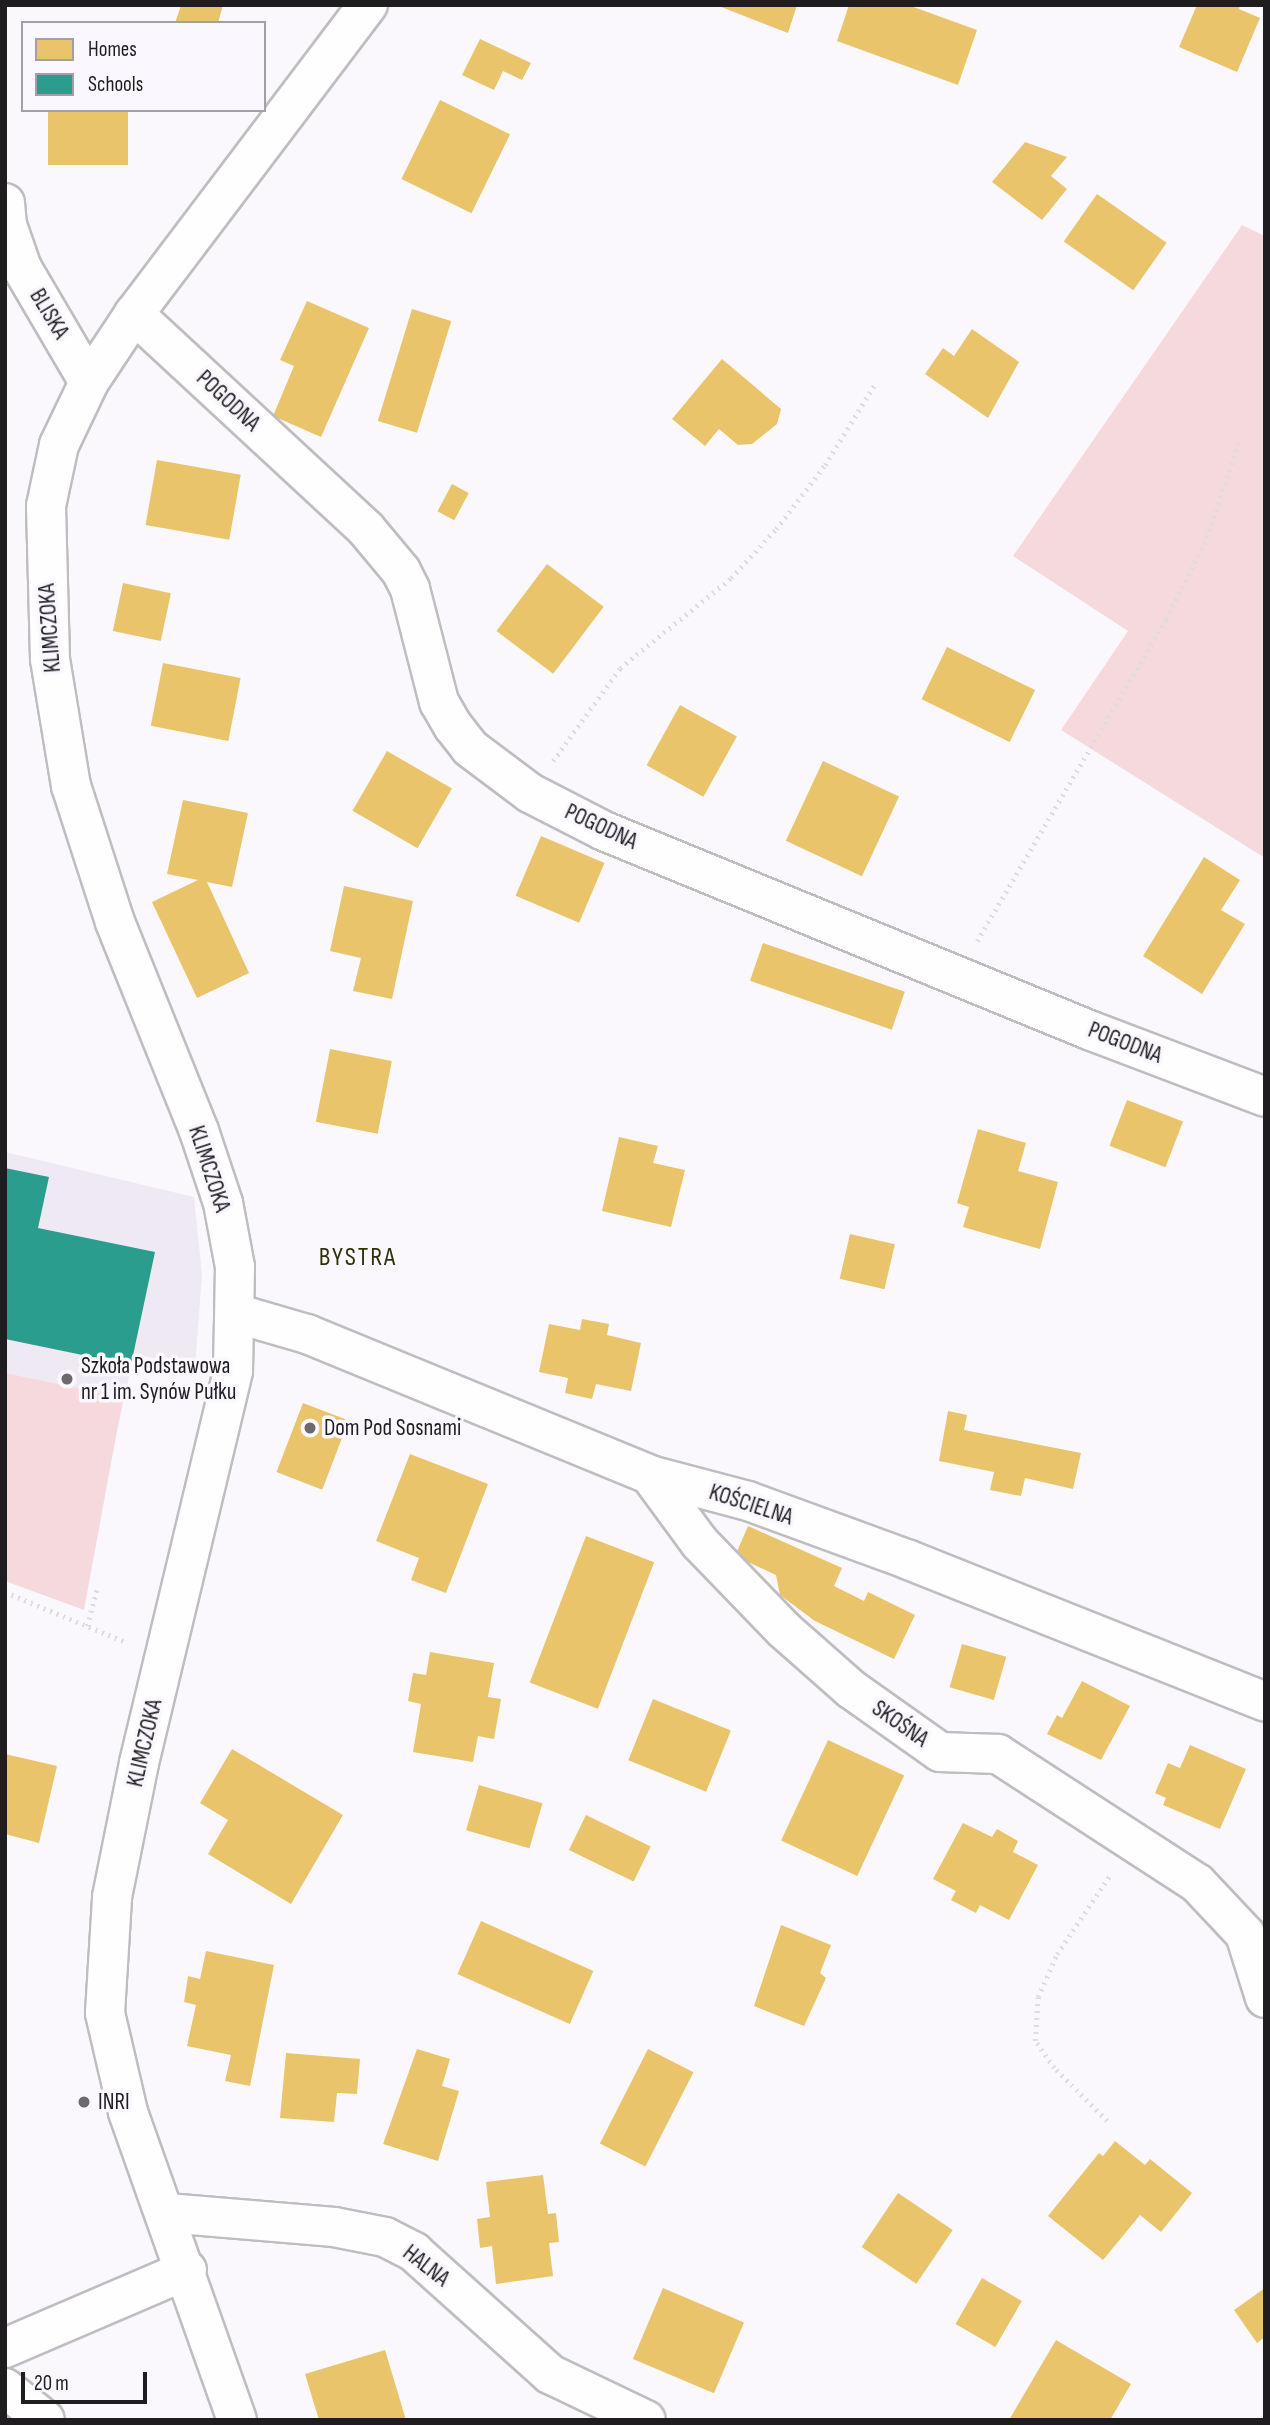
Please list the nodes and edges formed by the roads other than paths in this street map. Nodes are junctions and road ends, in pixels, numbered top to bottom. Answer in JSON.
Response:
{"nodes":[{"id":1,"x":368,"y":5,"type":"edge"},
{"id":2,"x":5,"y":203,"type":"edge"},
{"id":3,"x":134,"y":314,"type":"junction"},
{"id":4,"x":89,"y":382,"type":"junction"},
{"id":5,"x":1265,"y":1097,"type":"edge"},
{"id":6,"x":235,"y":1313,"type":"junction"},
{"id":7,"x":650,"y":1475,"type":"junction"},
{"id":8,"x":1265,"y":1702,"type":"edge"},
{"id":9,"x":1265,"y":1998,"type":"edge"},
{"id":10,"x":167,"y":2213,"type":"junction"},
{"id":11,"x":187,"y":2270,"type":"junction"},
{"id":12,"x":5,"y":2348,"type":"edge"},
{"id":13,"x":5,"y":2388,"type":"edge"},
{"id":14,"x":45,"y":2420,"type":"edge"},
{"id":15,"x":237,"y":2420,"type":"edge"},
{"id":16,"x":646,"y":2420,"type":"edge"}],
"edges":[{"from":1,"to":3,"type":"street","name":"KLIMCZOKA"},
{"from":2,"to":4,"type":"street","name":"BLISKA"},
{"from":3,"to":4,"type":"street","name":"KLIMCZOKA"},
{"from":3,"to":5,"type":"street","name":"POGODNA"},
{"from":4,"to":6,"type":"street","name":"KLIMCZOKA"},
{"from":6,"to":7,"type":"street","name":"KOŚCIELNA"},
{"from":6,"to":10,"type":"street","name":"KLIMCZOKA"},
{"from":7,"to":8,"type":"street","name":"KOŚCIELNA"},
{"from":7,"to":9,"type":"street","name":"SKOŚNA"},
{"from":10,"to":11,"type":"street","name":"KLIMCZOKA"},
{"from":10,"to":16,"type":"street","name":"HALNA"},
{"from":11,"to":12,"type":"street"},
{"from":11,"to":15,"type":"street","name":"KLIMCZOKA"},
{"from":13,"to":14,"type":"street"}]}
